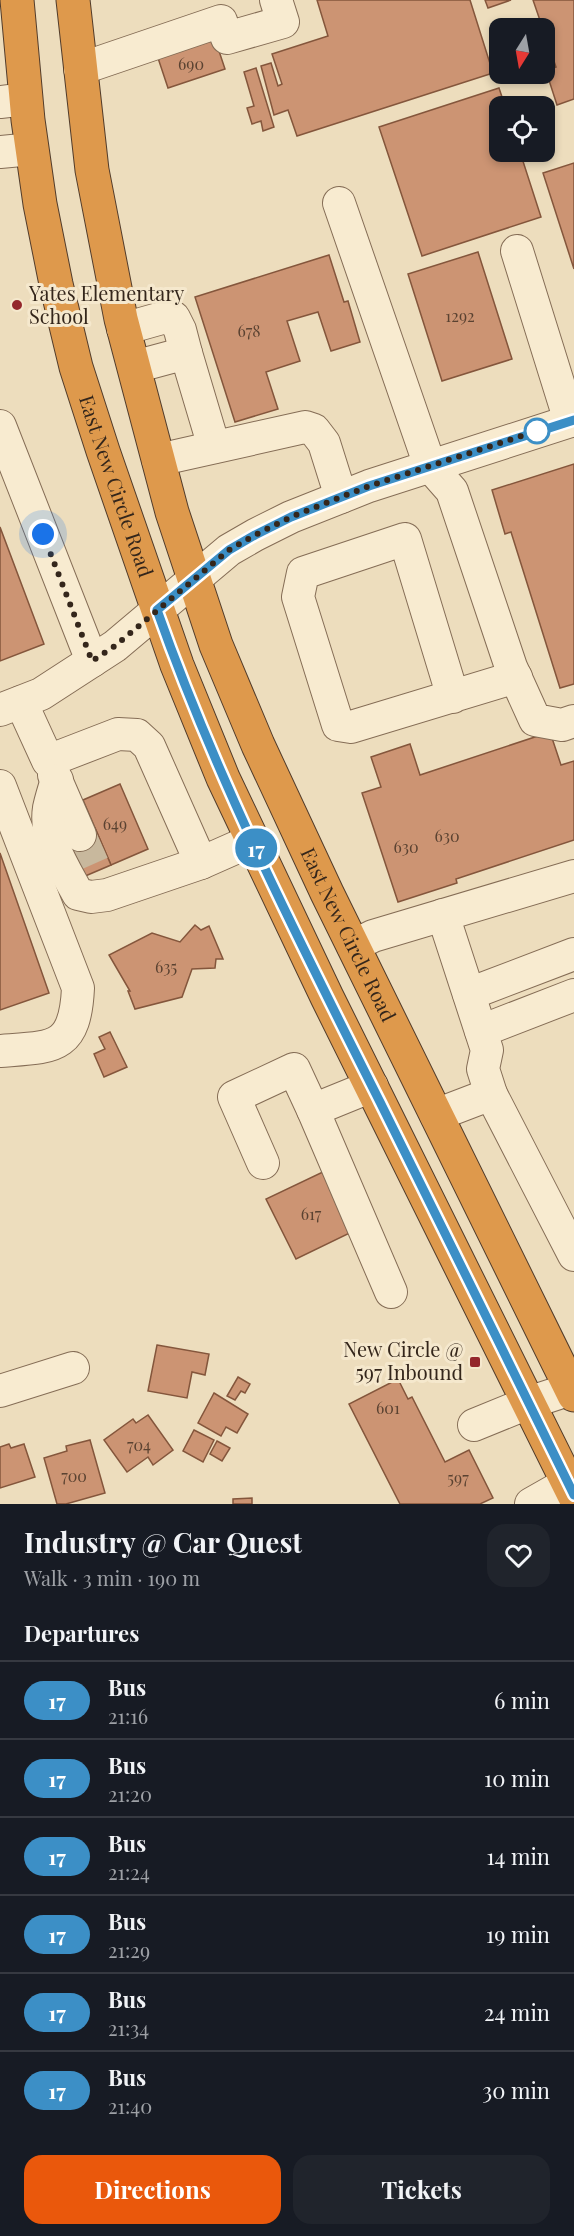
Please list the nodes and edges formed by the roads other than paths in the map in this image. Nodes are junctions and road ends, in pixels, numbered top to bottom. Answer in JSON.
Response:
{"nodes":[{"id":1,"x":17,"y":0,"type":"edge"},
{"id":2,"x":276,"y":0,"type":"edge"},
{"id":3,"x":79,"y":2,"type":"edge"},
{"id":4,"x":80,"y":69,"type":"junction"},
{"id":5,"x":13,"y":100,"type":"edge"},
{"id":6,"x":32,"y":149,"type":"junction"},
{"id":7,"x":0,"y":152,"type":"edge"},
{"id":8,"x":339,"y":203,"type":"dead end"},
{"id":9,"x":517,"y":251,"type":"dead end"},
{"id":10,"x":123,"y":329,"type":"junction"},
{"id":11,"x":186,"y":353,"type":"junction"},
{"id":12,"x":134,"y":367,"type":"junction"},
{"id":13,"x":572,"y":420,"type":"edge"},
{"id":14,"x":0,"y":426,"type":"edge"},
{"id":15,"x":214,"y":447,"type":"junction"},
{"id":16,"x":158,"y":460,"type":"junction"},
{"id":17,"x":430,"y":466,"type":"junction"},
{"id":18,"x":341,"y":497,"type":"junction"},
{"id":19,"x":195,"y":579,"type":"junction"},
{"id":20,"x":157,"y":610,"type":"junction"},
{"id":21,"x":92,"y":661,"type":"junction"},
{"id":22,"x":516,"y":677,"type":"junction"},
{"id":23,"x":453,"y":697,"type":"junction"},
{"id":24,"x":10,"y":706,"type":"edge"},
{"id":25,"x":574,"y":721,"type":"edge"},
{"id":26,"x":52,"y":770,"type":"junction"},
{"id":27,"x":0,"y":786,"type":"edge"},
{"id":28,"x":80,"y":835,"type":"tunnel mouth"},
{"id":29,"x":253,"y":840,"type":"junction"},
{"id":30,"x":201,"y":863,"type":"junction"},
{"id":31,"x":574,"y":876,"type":"edge"},
{"id":32,"x":443,"y":915,"type":"junction"},
{"id":33,"x":353,"y":946,"type":"junction"},
{"id":34,"x":574,"y":954,"type":"edge"},
{"id":35,"x":470,"y":994,"type":"junction"},
{"id":36,"x":574,"y":995,"type":"edge"},
{"id":37,"x":482,"y":1031,"type":"junction"},
{"id":38,"x":0,"y":1051,"type":"edge"},
{"id":39,"x":372,"y":1086,"type":"junction"},
{"id":40,"x":491,"y":1094,"type":"junction"},
{"id":41,"x":313,"y":1110,"type":"junction"},
{"id":42,"x":436,"y":1115,"type":"junction"},
{"id":43,"x":263,"y":1163,"type":"dead end"},
{"id":44,"x":574,"y":1255,"type":"edge"},
{"id":45,"x":391,"y":1292,"type":"dead end"},
{"id":46,"x":73,"y":1368,"type":"dead end"},
{"id":47,"x":573,"y":1390,"type":"edge"},
{"id":48,"x":0,"y":1391,"type":"edge"},
{"id":49,"x":528,"y":1403,"type":"junction"},
{"id":50,"x":474,"y":1425,"type":"dead end"},
{"id":51,"x":571,"y":1489,"type":"edge"},
{"id":52,"x":531,"y":1504,"type":"edge"}],
"edges":[{"from":1,"to":5,"type":"highway","name":"East New Circle Road"},
{"from":2,"to":4,"type":"street"},
{"from":3,"to":4,"type":"highway","name":"East New Circle Road"},
{"from":4,"to":10,"type":"highway","name":"East New Circle Road"},
{"from":5,"to":6,"type":"highway","name":"East New Circle Road"},
{"from":6,"to":7,"type":"street"},
{"from":6,"to":20,"type":"highway","name":"East New Circle Road"},
{"from":8,"to":17,"type":"street"},
{"from":9,"to":13,"type":"street"},
{"from":10,"to":11,"type":"street"},
{"from":10,"to":12,"type":"highway","name":"East New Circle Road"},
{"from":11,"to":12,"type":"street"},
{"from":11,"to":15,"type":"street"},
{"from":12,"to":16,"type":"highway","name":"East New Circle Road"},
{"from":13,"to":17,"type":"street"},
{"from":14,"to":21,"type":"street"},
{"from":15,"to":16,"type":"street"},
{"from":15,"to":18,"type":"street"},
{"from":16,"to":19,"type":"highway","name":"East New Circle Road"},
{"from":17,"to":18,"type":"street"},
{"from":17,"to":22,"type":"street"},
{"from":18,"to":19,"type":"street"},
{"from":19,"to":20,"type":"street"},
{"from":19,"to":33,"type":"highway","name":"East New Circle Road"},
{"from":20,"to":21,"type":"street"},
{"from":20,"to":29,"type":"highway","name":"East New Circle Road"},
{"from":21,"to":24,"type":"street"},
{"from":22,"to":23,"type":"street"},
{"from":22,"to":25,"type":"street"},
{"from":23,"to":23,"type":"street"},
{"from":24,"to":26,"type":"street"},
{"from":26,"to":28,"type":"street"},
{"from":26,"to":30,"type":"street"},
{"from":26,"to":30,"type":"street"},
{"from":27,"to":38,"type":"street"},
{"from":29,"to":30,"type":"street"},
{"from":29,"to":39,"type":"highway","name":"East New Circle Road"},
{"from":31,"to":32,"type":"street"},
{"from":32,"to":33,"type":"street"},
{"from":32,"to":35,"type":"street"},
{"from":33,"to":42,"type":"highway","name":"East New Circle Road"},
{"from":34,"to":35,"type":"street"},
{"from":35,"to":37,"type":"street"},
{"from":36,"to":37,"type":"street"},
{"from":37,"to":40,"type":"street"},
{"from":39,"to":41,"type":"street"},
{"from":39,"to":49,"type":"highway","name":"East New Circle Road"},
{"from":40,"to":42,"type":"street"},
{"from":40,"to":44,"type":"street"},
{"from":41,"to":43,"type":"street"},
{"from":41,"to":45,"type":"street"},
{"from":42,"to":47,"type":"highway","name":"East New Circle Road"},
{"from":46,"to":48,"type":"street"},
{"from":47,"to":49,"type":"street"},
{"from":49,"to":50,"type":"street"},
{"from":49,"to":51,"type":"highway","name":"East New Circle Road"},
{"from":51,"to":52,"type":"street"}]}
